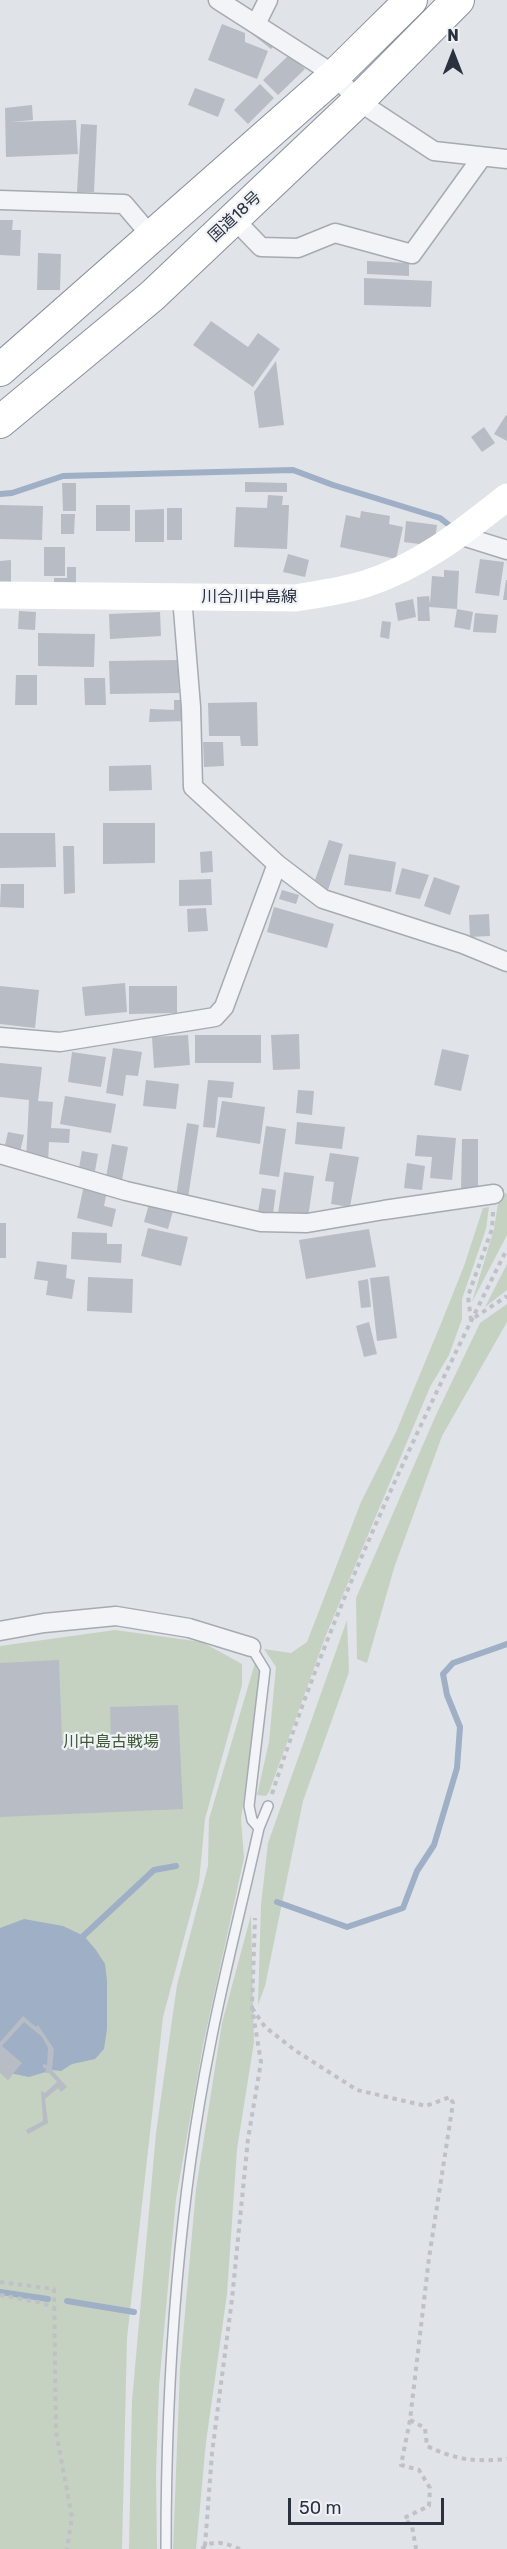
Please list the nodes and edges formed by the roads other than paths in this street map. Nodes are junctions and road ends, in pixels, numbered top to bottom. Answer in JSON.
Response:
{"nodes":[{"id":1,"x":218,"y":0,"type":"edge"},
{"id":2,"x":268,"y":0,"type":"edge"},
{"id":3,"x":411,"y":0,"type":"edge"},
{"id":4,"x":458,"y":0,"type":"edge"},
{"id":5,"x":256,"y":24,"type":"junction"},
{"id":6,"x":335,"y":75,"type":"junction"},
{"id":7,"x":358,"y":101,"type":"junction"},
{"id":8,"x":482,"y":157,"type":"junction"},
{"id":9,"x":507,"y":159,"type":"edge"},
{"id":10,"x":0,"y":200,"type":"edge"},
{"id":11,"x":234,"y":219,"type":"junction"},
{"id":12,"x":152,"y":237,"type":"junction"},
{"id":13,"x":0,"y":370,"type":"edge"},
{"id":14,"x":0,"y":422,"type":"edge"},
{"id":15,"x":507,"y":497,"type":"edge"},
{"id":16,"x":459,"y":536,"type":"junction"},
{"id":17,"x":507,"y":550,"type":"edge"},
{"id":18,"x":0,"y":595,"type":"edge"},
{"id":19,"x":182,"y":597,"type":"junction"},
{"id":20,"x":277,"y":864,"type":"junction"},
{"id":21,"x":507,"y":962,"type":"edge"},
{"id":22,"x":0,"y":1037,"type":"edge"},
{"id":23,"x":0,"y":1154,"type":"edge"},
{"id":24,"x":494,"y":1194,"type":"road end"},
{"id":25,"x":0,"y":1630,"type":"edge"},
{"id":26,"x":251,"y":1647,"type":"joint"},
{"id":27,"x":268,"y":1806,"type":"road end"},
{"id":28,"x":259,"y":1828,"type":"junction"},
{"id":29,"x":166,"y":2549,"type":"edge"}],
"edges":[{"from":1,"to":5,"type":"street"},
{"from":2,"to":5,"type":"street"},
{"from":3,"to":6,"type":"highway"},
{"from":4,"to":7,"type":"highway","name":"国道18号"},
{"from":5,"to":6,"type":"street"},
{"from":6,"to":7,"type":"street"},
{"from":6,"to":12,"type":"highway"},
{"from":7,"to":8,"type":"street"},
{"from":7,"to":11,"type":"highway","name":"国道18号"},
{"from":8,"to":9,"type":"street"},
{"from":8,"to":11,"type":"street"},
{"from":10,"to":12,"type":"street"},
{"from":11,"to":14,"type":"highway","name":"国道18号"},
{"from":12,"to":13,"type":"highway"},
{"from":15,"to":16,"type":"main road","name":"川合川中島線"},
{"from":16,"to":17,"type":"street"},
{"from":16,"to":19,"type":"main road","name":"川合川中島線"},
{"from":18,"to":19,"type":"main road","name":"川合川中島線"},
{"from":19,"to":20,"type":"street"},
{"from":20,"to":21,"type":"street"},
{"from":20,"to":22,"type":"street"},
{"from":23,"to":24,"type":"street"},
{"from":25,"to":26,"type":"street"},
{"from":26,"to":28,"type":"lane"},
{"from":27,"to":28,"type":"lane"},
{"from":28,"to":29,"type":"lane"}]}
